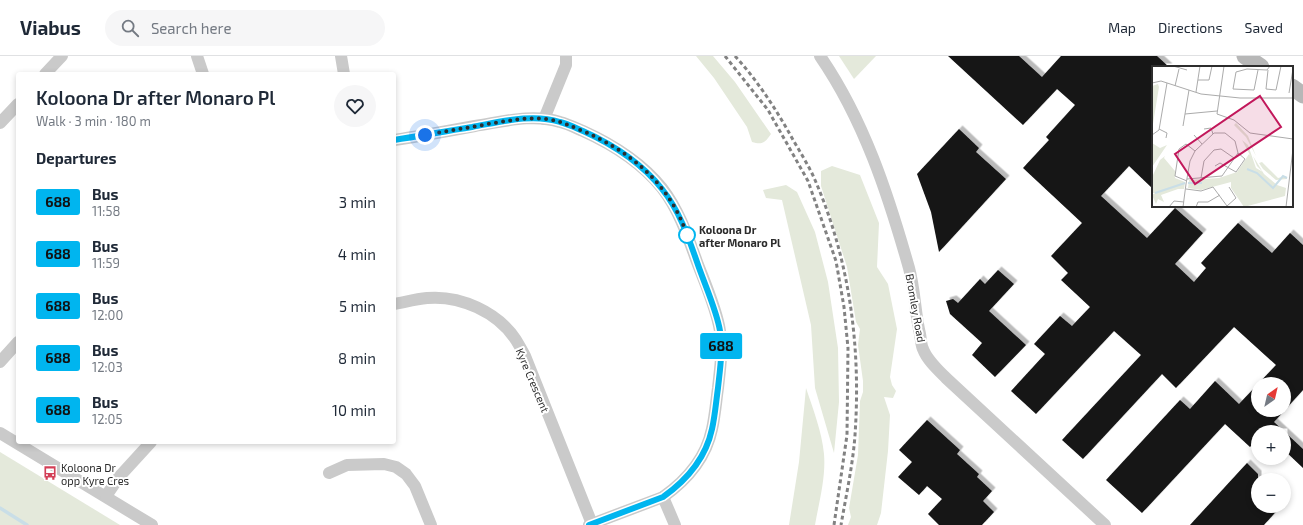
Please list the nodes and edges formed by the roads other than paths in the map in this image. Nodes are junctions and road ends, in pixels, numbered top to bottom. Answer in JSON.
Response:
{"nodes":[{"id":1,"x":62,"y":56,"type":"edge"},
{"id":2,"x":197,"y":56,"type":"edge"},
{"id":3,"x":341,"y":56,"type":"edge"},
{"id":4,"x":566,"y":56,"type":"edge"},
{"id":5,"x":820,"y":56,"type":"edge"},
{"id":6,"x":1245,"y":56,"type":"edge"},
{"id":7,"x":1260,"y":66,"type":"edge"},
{"id":8,"x":47,"y":72,"type":"edge"},
{"id":9,"x":202,"y":72,"type":"edge"},
{"id":10,"x":344,"y":72,"type":"edge"},
{"id":11,"x":1293,"y":88,"type":"edge"},
{"id":12,"x":1303,"y":95,"type":"edge"},
{"id":13,"x":16,"y":106,"type":"edge"},
{"id":14,"x":544,"y":119,"type":"junction"},
{"id":15,"x":0,"y":123,"type":"edge"},
{"id":16,"x":396,"y":140,"type":"edge"},
{"id":17,"x":396,"y":304,"type":"edge"},
{"id":18,"x":16,"y":344,"type":"edge"},
{"id":19,"x":0,"y":362,"type":"edge"},
{"id":20,"x":0,"y":433,"type":"edge"},
{"id":21,"x":16,"y":443,"type":"edge"},
{"id":22,"x":19,"y":444,"type":"edge"},
{"id":23,"x":149,"y":444,"type":"edge"},
{"id":24,"x":329,"y":473,"type":"dead end"},
{"id":25,"x":106,"y":496,"type":"junction"},
{"id":26,"x":663,"y":497,"type":"junction"},
{"id":27,"x":590,"y":524,"type":"edge"},
{"id":28,"x":152,"y":525,"type":"edge"},
{"id":29,"x":431,"y":525,"type":"edge"},
{"id":30,"x":675,"y":525,"type":"edge"},
{"id":31,"x":1105,"y":525,"type":"edge"}],
"edges":[{"from":1,"to":8,"type":"street"},
{"from":2,"to":9,"type":"street"},
{"from":3,"to":10,"type":"street"},
{"from":4,"to":14,"type":"street"},
{"from":5,"to":31,"type":"street","name":"Bromley Road"},
{"from":6,"to":7,"type":"main road"},
{"from":11,"to":12,"type":"main road"},
{"from":13,"to":15,"type":"street"},
{"from":14,"to":16,"type":"street"},
{"from":14,"to":26,"type":"street"},
{"from":17,"to":27,"type":"street","name":"Kyre Crescent"},
{"from":18,"to":19,"type":"street"},
{"from":20,"to":21,"type":"street"},
{"from":22,"to":25,"type":"street"},
{"from":23,"to":25,"type":"street"},
{"from":24,"to":29,"type":"street"},
{"from":25,"to":28,"type":"street"},
{"from":26,"to":27,"type":"street"},
{"from":26,"to":30,"type":"street"}]}
